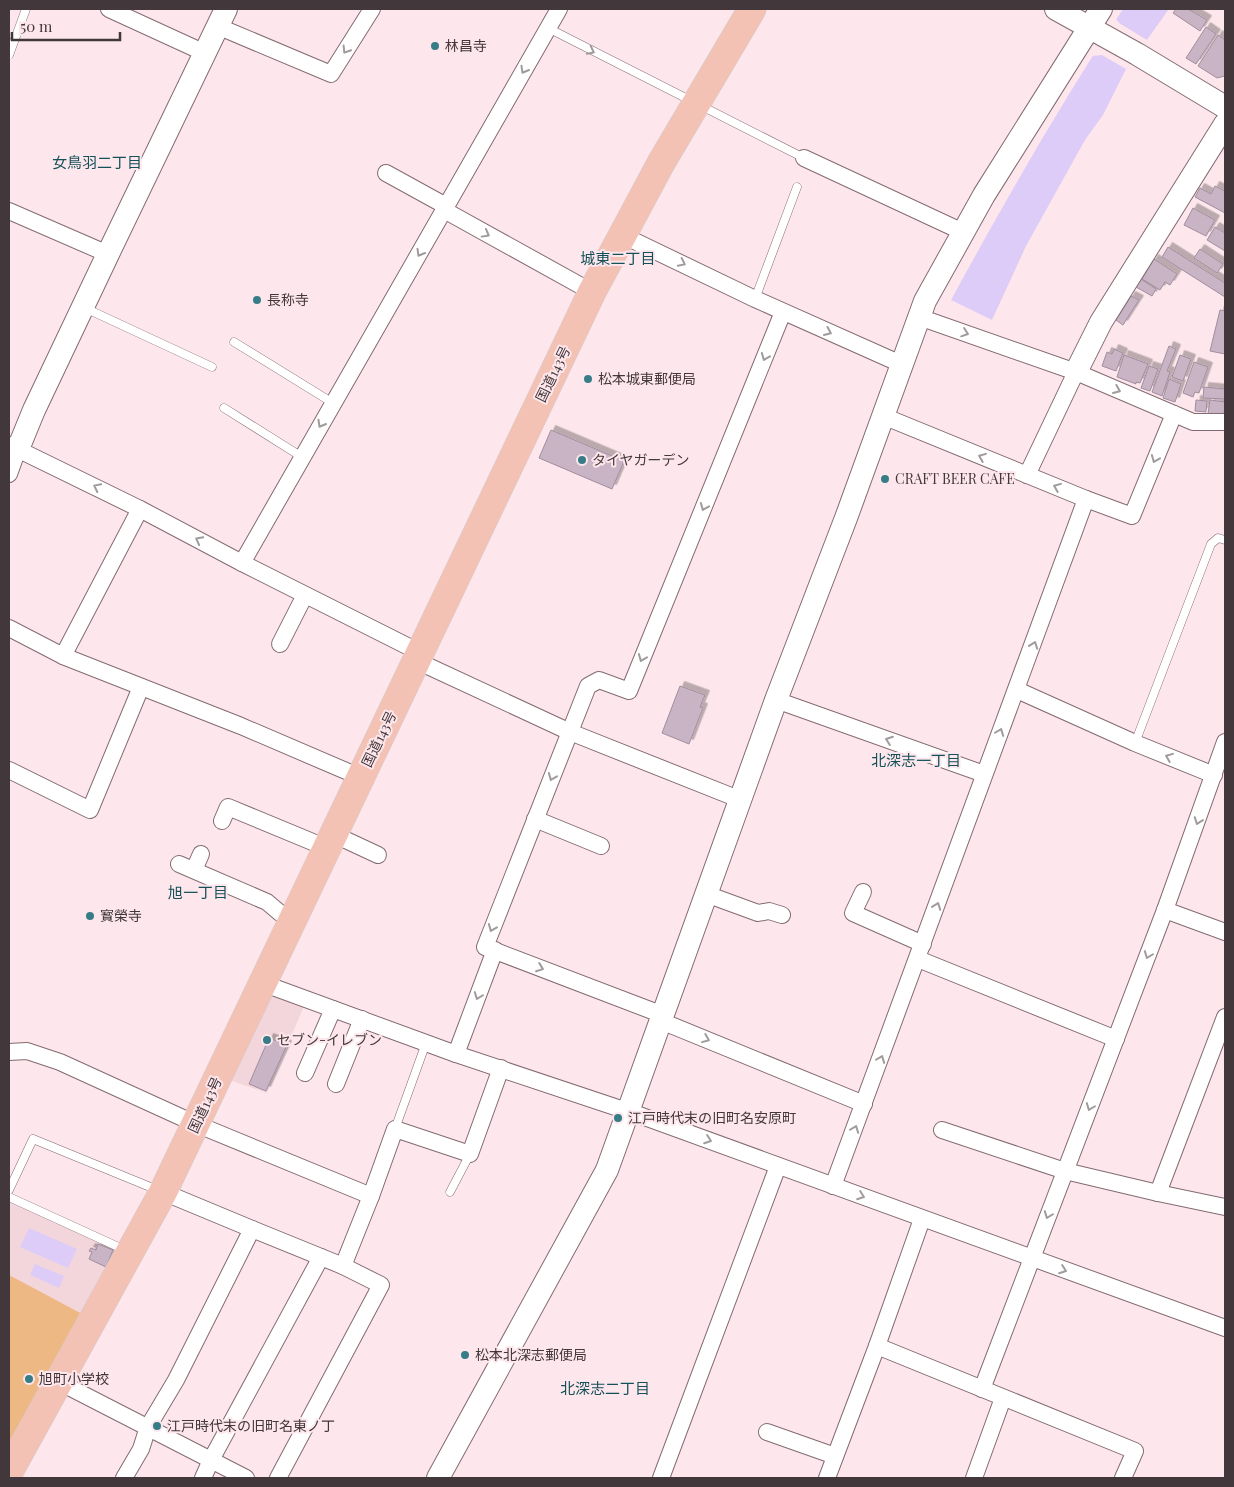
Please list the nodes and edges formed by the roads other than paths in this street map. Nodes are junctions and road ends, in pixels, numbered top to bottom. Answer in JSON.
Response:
{"nodes":[{"id":1,"x":26,"y":9,"type":"edge"},
{"id":2,"x":109,"y":9,"type":"edge"},
{"id":3,"x":372,"y":9,"type":"edge"},
{"id":4,"x":559,"y":9,"type":"edge"},
{"id":5,"x":752,"y":9,"type":"edge"},
{"id":6,"x":1056,"y":9,"type":"edge"},
{"id":7,"x":1101,"y":9,"type":"edge"},
{"id":8,"x":222,"y":17,"type":"edge"},
{"id":9,"x":548,"y":28,"type":"junction"},
{"id":10,"x":1097,"y":32,"type":"junction"},
{"id":11,"x":205,"y":53,"type":"junction"},
{"id":12,"x":9,"y":55,"type":"edge"},
{"id":13,"x":696,"y":104,"type":"junction"},
{"id":14,"x":1225,"y":107,"type":"edge"},
{"id":15,"x":1225,"y":124,"type":"edge"},
{"id":16,"x":804,"y":158,"type":"joint"},
{"id":17,"x":386,"y":174,"type":"dead end"},
{"id":18,"x":797,"y":187,"type":"dead end"},
{"id":19,"x":445,"y":208,"type":"junction"},
{"id":20,"x":9,"y":211,"type":"edge"},
{"id":21,"x":963,"y":232,"type":"junction"},
{"id":22,"x":622,"y":234,"type":"junction"},
{"id":23,"x":108,"y":254,"type":"junction"},
{"id":24,"x":592,"y":292,"type":"junction"},
{"id":25,"x":755,"y":299,"type":"junction"},
{"id":26,"x":83,"y":308,"type":"junction"},
{"id":27,"x":783,"y":312,"type":"junction"},
{"id":28,"x":919,"y":317,"type":"junction"},
{"id":29,"x":234,"y":342,"type":"dead end"},
{"id":30,"x":902,"y":364,"type":"junction"},
{"id":31,"x":212,"y":367,"type":"dead end"},
{"id":32,"x":1076,"y":372,"type":"junction"},
{"id":33,"x":333,"y":403,"type":"junction"},
{"id":34,"x":224,"y":408,"type":"dead end"},
{"id":35,"x":1174,"y":414,"type":"junction"},
{"id":36,"x":882,"y":416,"type":"junction"},
{"id":37,"x":1225,"y":422,"type":"edge"},
{"id":38,"x":13,"y":447,"type":"edge"},
{"id":39,"x":302,"y":457,"type":"junction"},
{"id":40,"x":9,"y":474,"type":"edge"},
{"id":41,"x":1027,"y":475,"type":"junction"},
{"id":42,"x":1086,"y":499,"type":"junction"},
{"id":43,"x":140,"y":509,"type":"junction"},
{"id":44,"x":1225,"y":540,"type":"edge"},
{"id":45,"x":242,"y":563,"type":"junction"},
{"id":46,"x":306,"y":595,"type":"junction"},
{"id":47,"x":9,"y":628,"type":"edge"},
{"id":48,"x":280,"y":644,"type":"dead end"},
{"id":49,"x":63,"y":656,"type":"junction"},
{"id":50,"x":419,"y":657,"type":"junction"},
{"id":51,"x":142,"y":687,"type":"junction"},
{"id":52,"x":1017,"y":690,"type":"junction"},
{"id":53,"x":776,"y":700,"type":"junction"},
{"id":54,"x":570,"y":732,"type":"junction"},
{"id":55,"x":1225,"y":742,"type":"edge"},
{"id":56,"x":1134,"y":743,"type":"junction"},
{"id":57,"x":9,"y":770,"type":"edge"},
{"id":58,"x":984,"y":774,"type":"junction"},
{"id":59,"x":1214,"y":775,"type":"junction"},
{"id":60,"x":360,"y":777,"type":"junction"},
{"id":61,"x":741,"y":800,"type":"junction"},
{"id":62,"x":223,"y":810,"type":"dead end"},
{"id":63,"x":535,"y":819,"type":"junction"},
{"id":64,"x":330,"y":841,"type":"junction"},
{"id":65,"x":601,"y":846,"type":"dead end"},
{"id":66,"x":201,"y":854,"type":"dead end"},
{"id":67,"x":378,"y":855,"type":"dead end"},
{"id":68,"x":863,"y":892,"type":"dead end"},
{"id":69,"x":706,"y":894,"type":"junction"},
{"id":70,"x":1166,"y":910,"type":"junction"},
{"id":71,"x":782,"y":915,"type":"dead end"},
{"id":72,"x":293,"y":920,"type":"junction"},
{"id":73,"x":1225,"y":932,"type":"edge"},
{"id":74,"x":495,"y":950,"type":"junction"},
{"id":75,"x":920,"y":952,"type":"junction"},
{"id":76,"x":262,"y":983,"type":"junction"},
{"id":77,"x":333,"y":1009,"type":"junction"},
{"id":78,"x":1225,"y":1017,"type":"edge"},
{"id":79,"x":662,"y":1018,"type":"junction"},
{"id":80,"x":362,"y":1019,"type":"junction"},
{"id":81,"x":1116,"y":1039,"type":"junction"},
{"id":82,"x":426,"y":1043,"type":"junction"},
{"id":83,"x":9,"y":1052,"type":"edge"},
{"id":84,"x":456,"y":1054,"type":"junction"},
{"id":85,"x":501,"y":1068,"type":"junction"},
{"id":86,"x":305,"y":1073,"type":"dead end"},
{"id":87,"x":336,"y":1084,"type":"dead end"},
{"id":88,"x":864,"y":1104,"type":"junction"},
{"id":89,"x":629,"y":1112,"type":"junction"},
{"id":90,"x":196,"y":1124,"type":"junction"},
{"id":91,"x":394,"y":1129,"type":"junction"},
{"id":92,"x":942,"y":1130,"type":"dead end"},
{"id":93,"x":470,"y":1154,"type":"junction"},
{"id":94,"x":778,"y":1166,"type":"junction"},
{"id":95,"x":1065,"y":1171,"type":"junction"},
{"id":96,"x":833,"y":1186,"type":"junction"},
{"id":97,"x":9,"y":1190,"type":"edge"},
{"id":98,"x":163,"y":1192,"type":"junction"},
{"id":99,"x":450,"y":1192,"type":"dead end"},
{"id":100,"x":1158,"y":1193,"type":"junction"},
{"id":101,"x":371,"y":1196,"type":"junction"},
{"id":102,"x":9,"y":1197,"type":"edge"},
{"id":103,"x":1225,"y":1207,"type":"edge"},
{"id":104,"x":922,"y":1219,"type":"junction"},
{"id":105,"x":252,"y":1229,"type":"junction"},
{"id":106,"x":130,"y":1252,"type":"junction"},
{"id":107,"x":320,"y":1256,"type":"junction"},
{"id":108,"x":1032,"y":1259,"type":"junction"},
{"id":109,"x":343,"y":1266,"type":"junction"},
{"id":110,"x":1225,"y":1328,"type":"edge"},
{"id":111,"x":877,"y":1346,"type":"junction"},
{"id":112,"x":59,"y":1382,"type":"junction"},
{"id":113,"x":982,"y":1388,"type":"junction"},
{"id":114,"x":1003,"y":1398,"type":"junction"},
{"id":115,"x":148,"y":1427,"type":"junction"},
{"id":116,"x":766,"y":1432,"type":"dead end"},
{"id":117,"x":835,"y":1456,"type":"junction"},
{"id":118,"x":211,"y":1460,"type":"junction"},
{"id":119,"x":9,"y":1472,"type":"edge"},
{"id":120,"x":124,"y":1478,"type":"edge"},
{"id":121,"x":203,"y":1478,"type":"edge"},
{"id":122,"x":246,"y":1478,"type":"edge"},
{"id":123,"x":278,"y":1478,"type":"edge"},
{"id":124,"x":438,"y":1478,"type":"edge"},
{"id":125,"x":661,"y":1478,"type":"edge"},
{"id":126,"x":827,"y":1478,"type":"edge"},
{"id":127,"x":974,"y":1478,"type":"edge"},
{"id":128,"x":1123,"y":1478,"type":"edge"}],
"edges":[{"from":1,"to":12,"type":"lane"},
{"from":2,"to":11,"type":"street"},
{"from":3,"to":8,"type":"street","one_way":true},
{"from":4,"to":9,"type":"street"},
{"from":5,"to":13,"type":"highway","name":"国道143号"},
{"from":6,"to":10,"type":"street"},
{"from":7,"to":10,"type":"street"},
{"from":8,"to":11,"type":"street"},
{"from":9,"to":13,"type":"lane","one_way":true},
{"from":9,"to":19,"type":"street","one_way":true},
{"from":10,"to":14,"type":"street"},
{"from":10,"to":21,"type":"street"},
{"from":11,"to":23,"type":"street"},
{"from":13,"to":16,"type":"lane"},
{"from":13,"to":22,"type":"highway","name":"国道143号"},
{"from":15,"to":32,"type":"street"},
{"from":16,"to":21,"type":"street"},
{"from":17,"to":19,"type":"street"},
{"from":18,"to":25,"type":"lane"},
{"from":19,"to":24,"type":"street","one_way":true},
{"from":19,"to":33,"type":"street","one_way":true},
{"from":20,"to":23,"type":"street"},
{"from":21,"to":28,"type":"street"},
{"from":22,"to":24,"type":"highway","name":"国道143号"},
{"from":22,"to":25,"type":"street","one_way":true},
{"from":23,"to":26,"type":"street"},
{"from":24,"to":50,"type":"highway","name":"国道143号"},
{"from":25,"to":27,"type":"street"},
{"from":26,"to":31,"type":"lane"},
{"from":26,"to":38,"type":"street"},
{"from":27,"to":30,"type":"street","one_way":true},
{"from":27,"to":54,"type":"street","one_way":true},
{"from":28,"to":30,"type":"street"},
{"from":28,"to":32,"type":"street","one_way":true},
{"from":29,"to":33,"type":"lane"},
{"from":30,"to":36,"type":"street"},
{"from":32,"to":35,"type":"street","one_way":true},
{"from":32,"to":41,"type":"street"},
{"from":33,"to":39,"type":"street","one_way":true},
{"from":34,"to":39,"type":"lane"},
{"from":35,"to":37,"type":"street"},
{"from":35,"to":42,"type":"street","one_way":true},
{"from":41,"to":36,"type":"street","one_way":true},
{"from":36,"to":53,"type":"street"},
{"from":38,"to":40,"type":"street"},
{"from":43,"to":38,"type":"street","one_way":true},
{"from":39,"to":45,"type":"street"},
{"from":42,"to":41,"type":"street","one_way":true},
{"from":52,"to":42,"type":"street","one_way":true},
{"from":45,"to":43,"type":"street","one_way":true},
{"from":43,"to":49,"type":"street"},
{"from":44,"to":56,"type":"lane"},
{"from":45,"to":46,"type":"street"},
{"from":46,"to":48,"type":"street"},
{"from":46,"to":50,"type":"street"},
{"from":47,"to":49,"type":"street"},
{"from":49,"to":51,"type":"street"},
{"from":50,"to":54,"type":"street"},
{"from":50,"to":60,"type":"highway","name":"国道143号"},
{"from":51,"to":57,"type":"street"},
{"from":51,"to":60,"type":"street"},
{"from":52,"to":56,"type":"street"},
{"from":58,"to":52,"type":"street","one_way":true},
{"from":58,"to":53,"type":"street","one_way":true},
{"from":53,"to":61,"type":"street"},
{"from":54,"to":61,"type":"street"},
{"from":54,"to":63,"type":"street","one_way":true},
{"from":55,"to":59,"type":"street"},
{"from":59,"to":56,"type":"street","one_way":true},
{"from":75,"to":58,"type":"street","one_way":true},
{"from":59,"to":70,"type":"street","one_way":true},
{"from":60,"to":64,"type":"highway","name":"国道143号"},
{"from":61,"to":69,"type":"street"},
{"from":62,"to":64,"type":"street"},
{"from":63,"to":65,"type":"street"},
{"from":63,"to":74,"type":"street","one_way":true},
{"from":64,"to":67,"type":"street"},
{"from":64,"to":72,"type":"highway","name":"国道143号"},
{"from":66,"to":72,"type":"street"},
{"from":68,"to":75,"type":"street"},
{"from":69,"to":71,"type":"street"},
{"from":69,"to":79,"type":"street"},
{"from":70,"to":73,"type":"street"},
{"from":70,"to":81,"type":"street","one_way":true},
{"from":72,"to":76,"type":"highway","name":"国道143号"},
{"from":74,"to":79,"type":"street","one_way":true},
{"from":74,"to":84,"type":"street","one_way":true},
{"from":75,"to":81,"type":"street"},
{"from":88,"to":75,"type":"street","one_way":true},
{"from":76,"to":77,"type":"street"},
{"from":76,"to":90,"type":"highway","name":"国道143号"},
{"from":77,"to":80,"type":"street"},
{"from":77,"to":86,"type":"street"},
{"from":78,"to":100,"type":"street"},
{"from":79,"to":88,"type":"street","one_way":true},
{"from":79,"to":89,"type":"street"},
{"from":80,"to":82,"type":"street"},
{"from":80,"to":87,"type":"street"},
{"from":81,"to":95,"type":"street","one_way":true},
{"from":82,"to":84,"type":"street"},
{"from":82,"to":91,"type":"lane"},
{"from":83,"to":90,"type":"street"},
{"from":84,"to":85,"type":"street"},
{"from":85,"to":89,"type":"street"},
{"from":85,"to":93,"type":"street"},
{"from":96,"to":88,"type":"street","one_way":true},
{"from":89,"to":94,"type":"street","one_way":true},
{"from":89,"to":124,"type":"street"},
{"from":90,"to":98,"type":"highway","name":"国道143号"},
{"from":90,"to":101,"type":"street"},
{"from":91,"to":93,"type":"street"},
{"from":91,"to":101,"type":"street"},
{"from":92,"to":95,"type":"street"},
{"from":93,"to":99,"type":"lane"},
{"from":94,"to":96,"type":"street"},
{"from":94,"to":125,"type":"street"},
{"from":95,"to":100,"type":"street"},
{"from":95,"to":108,"type":"street","one_way":true},
{"from":96,"to":104,"type":"street","one_way":true},
{"from":97,"to":98,"type":"lane"},
{"from":98,"to":105,"type":"street"},
{"from":98,"to":106,"type":"highway","name":"国道143号"},
{"from":100,"to":103,"type":"street"},
{"from":101,"to":109,"type":"street"},
{"from":102,"to":106,"type":"lane"},
{"from":104,"to":108,"type":"street"},
{"from":104,"to":111,"type":"street"},
{"from":105,"to":107,"type":"street"},
{"from":105,"to":115,"type":"street"},
{"from":106,"to":112,"type":"highway","name":"国道143号"},
{"from":107,"to":109,"type":"street"},
{"from":107,"to":118,"type":"street"},
{"from":108,"to":110,"type":"street","one_way":true},
{"from":108,"to":113,"type":"street"},
{"from":109,"to":123,"type":"street"},
{"from":111,"to":113,"type":"street"},
{"from":111,"to":117,"type":"street"},
{"from":112,"to":115,"type":"street"},
{"from":112,"to":119,"type":"highway","name":"国道143号"},
{"from":113,"to":114,"type":"street"},
{"from":114,"to":127,"type":"street"},
{"from":114,"to":128,"type":"street"},
{"from":115,"to":118,"type":"street"},
{"from":115,"to":120,"type":"street"},
{"from":116,"to":117,"type":"street"},
{"from":117,"to":126,"type":"street"},
{"from":118,"to":121,"type":"street"},
{"from":118,"to":122,"type":"street"}]}
